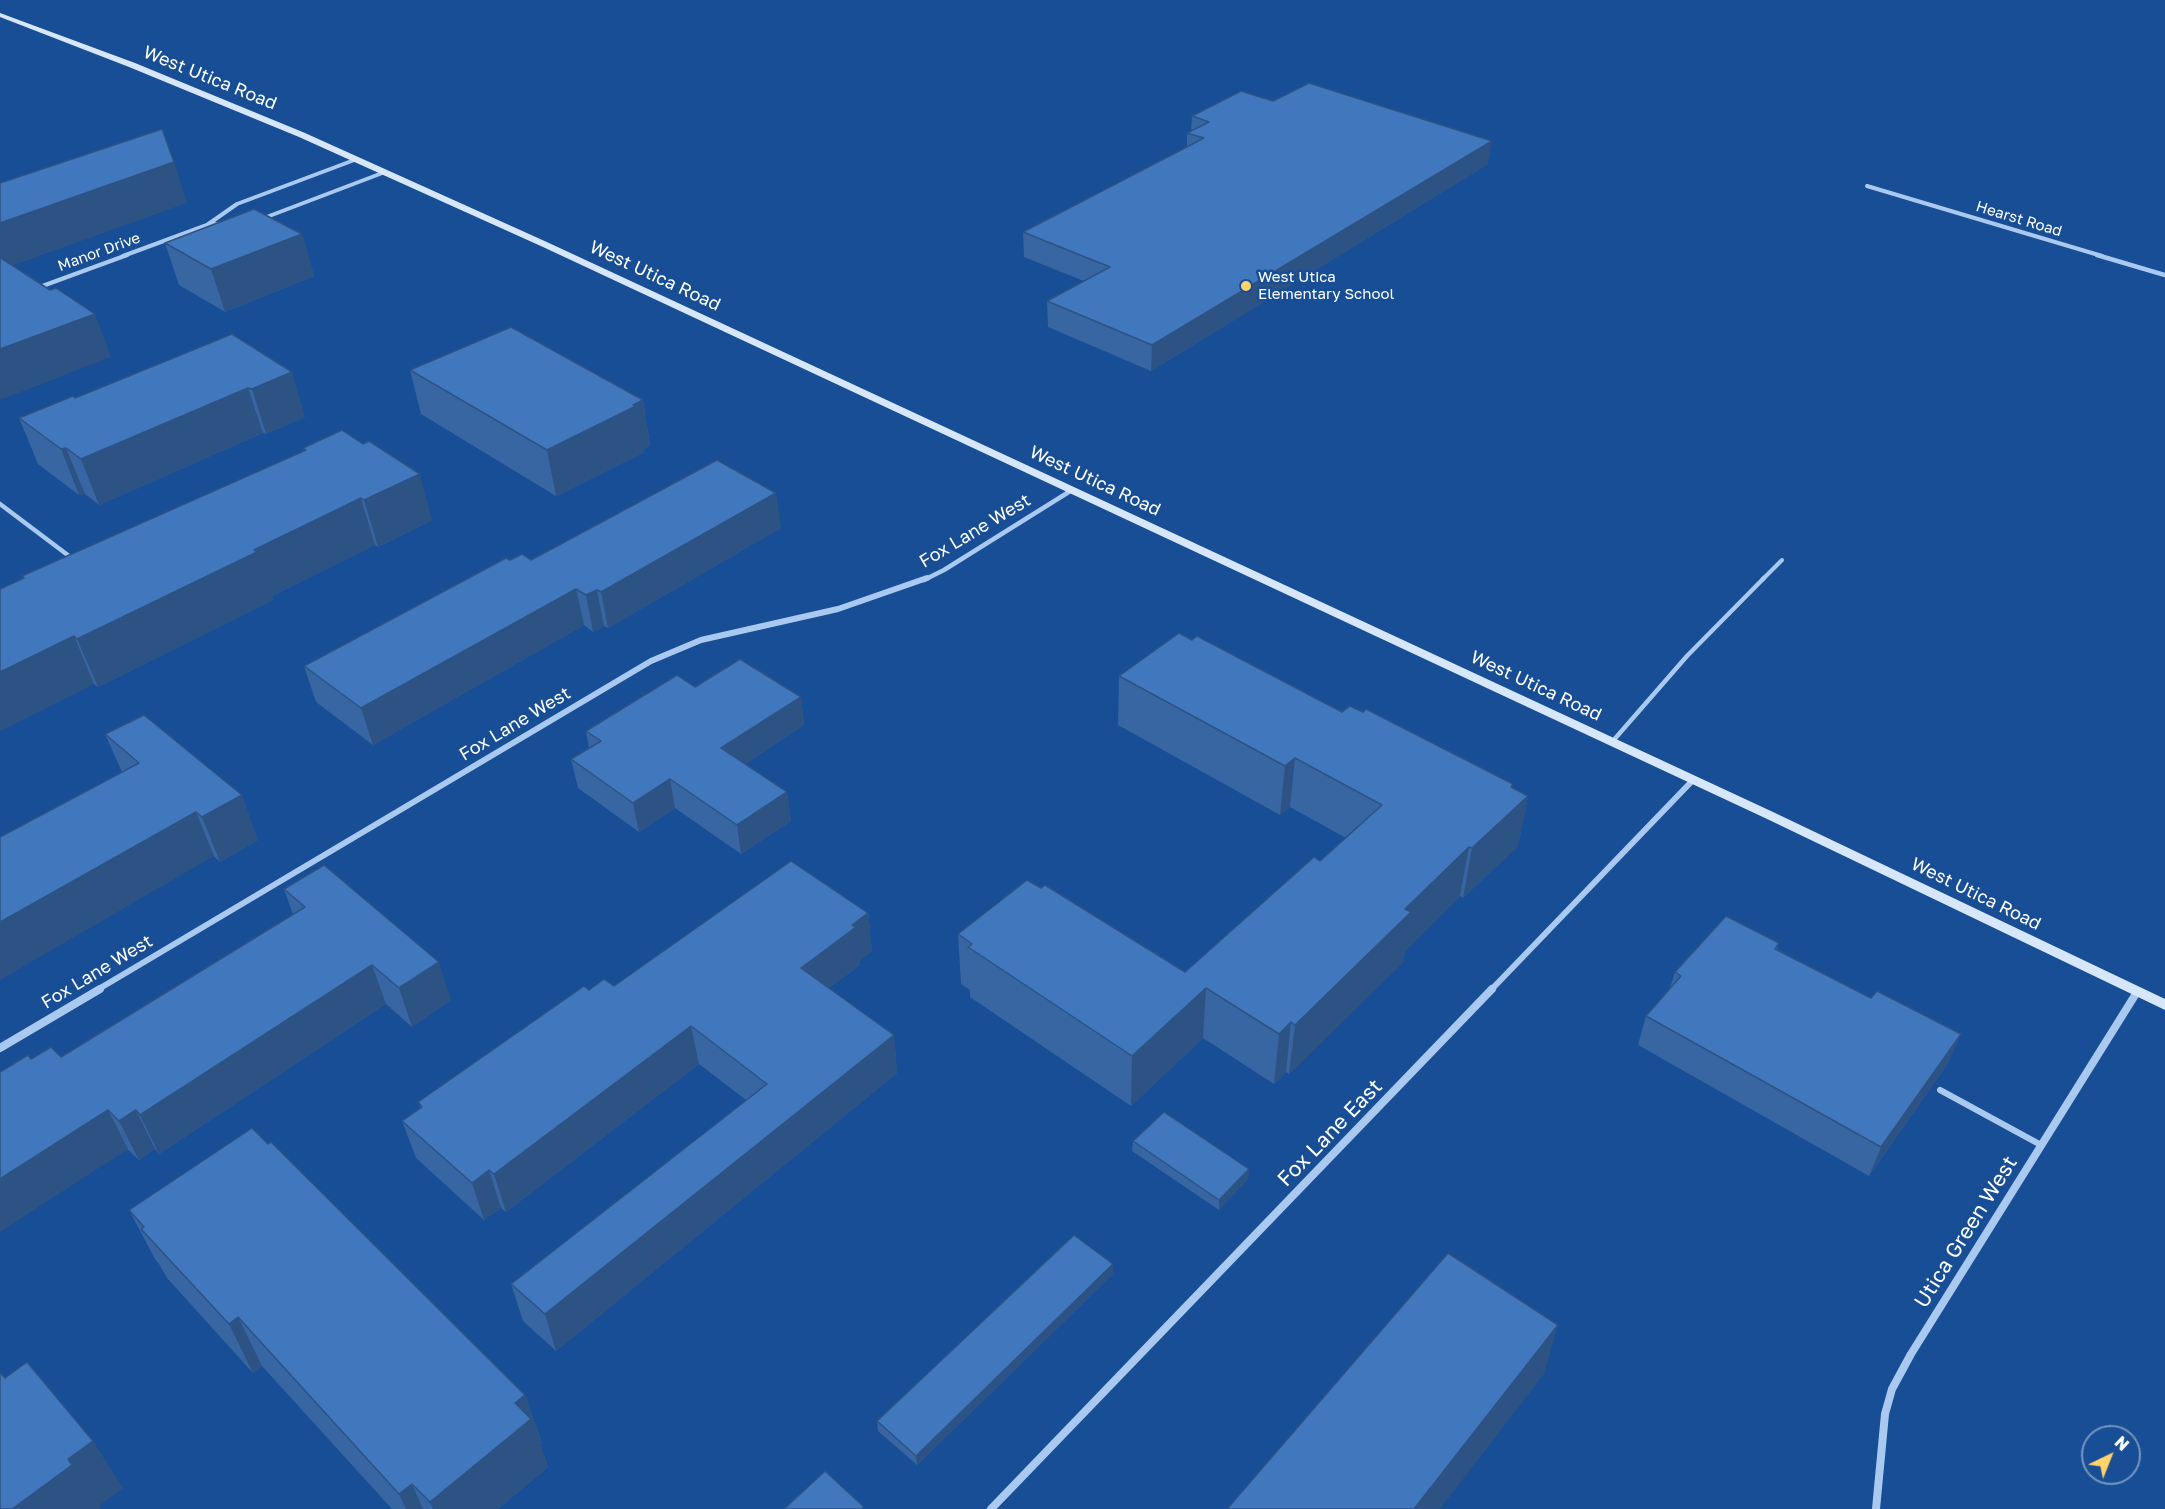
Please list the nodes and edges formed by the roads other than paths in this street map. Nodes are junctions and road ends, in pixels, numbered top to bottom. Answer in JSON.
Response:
{"nodes":[{"id":1,"x":0,"y":15,"type":"edge"},
{"id":2,"x":357,"y":159,"type":"junction"},
{"id":3,"x":385,"y":172,"type":"junction"},
{"id":4,"x":1867,"y":186,"type":"dead end"},
{"id":5,"x":252,"y":220,"type":"edge"},
{"id":6,"x":230,"y":223,"type":"edge"},
{"id":7,"x":207,"y":225,"type":"junction"},
{"id":8,"x":2165,"y":275,"type":"edge"},
{"id":9,"x":33,"y":290,"type":"edge"},
{"id":10,"x":1072,"y":490,"type":"junction"},
{"id":11,"x":0,"y":504,"type":"edge"},
{"id":12,"x":84,"y":555,"type":"edge"},
{"id":13,"x":73,"y":560,"type":"junction"},
{"id":14,"x":1782,"y":560,"type":"dead end"},
{"id":15,"x":63,"y":565,"type":"edge"},
{"id":16,"x":1612,"y":742,"type":"junction"},
{"id":17,"x":1694,"y":780,"type":"junction"},
{"id":18,"x":2138,"y":992,"type":"junction"},
{"id":19,"x":2165,"y":1005,"type":"edge"},
{"id":20,"x":0,"y":1048,"type":"edge"},
{"id":21,"x":1940,"y":1090,"type":"edge"},
{"id":22,"x":2041,"y":1145,"type":"junction"},
{"id":23,"x":991,"y":1509,"type":"edge"},
{"id":24,"x":1876,"y":1509,"type":"edge"}],
"edges":[{"from":1,"to":2,"type":"street","name":"West Utica Road"},
{"from":2,"to":3,"type":"street","name":"West Utica Road"},
{"from":2,"to":7,"type":"street","name":"Manor Drive"},
{"from":3,"to":5,"type":"street"},
{"from":3,"to":10,"type":"street","name":"West Utica Road"},
{"from":4,"to":8,"type":"street","name":"Hearst Road"},
{"from":6,"to":7,"type":"street","name":"Manor Drive"},
{"from":7,"to":9,"type":"street","name":"Manor Drive"},
{"from":10,"to":16,"type":"street","name":"West Utica Road"},
{"from":10,"to":20,"type":"street","name":"Fox Lane West"},
{"from":11,"to":13,"type":"street"},
{"from":12,"to":13,"type":"street"},
{"from":13,"to":15,"type":"street"},
{"from":14,"to":16,"type":"lane"},
{"from":16,"to":17,"type":"street","name":"West Utica Road"},
{"from":17,"to":18,"type":"street","name":"West Utica Road"},
{"from":17,"to":23,"type":"street","name":"Fox Lane East"},
{"from":18,"to":19,"type":"street","name":"West Utica Road"},
{"from":18,"to":22,"type":"street","name":"Utica Green West"},
{"from":21,"to":22,"type":"lane"},
{"from":22,"to":24,"type":"street","name":"Utica Green West"}]}
